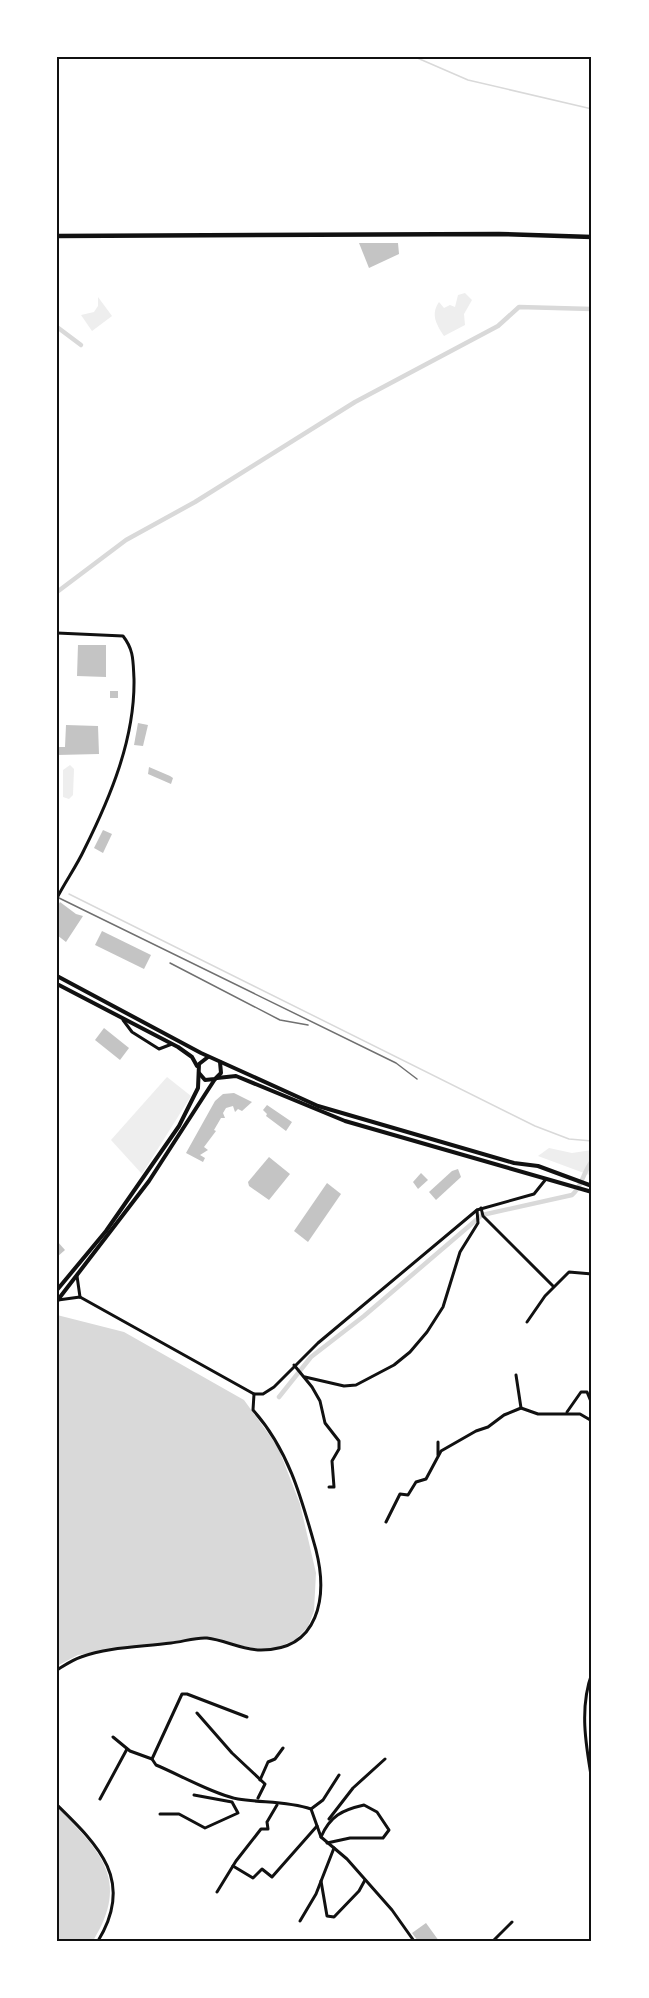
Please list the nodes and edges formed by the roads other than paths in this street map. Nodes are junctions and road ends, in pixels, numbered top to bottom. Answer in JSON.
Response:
{"nodes":[{"id":1,"x":57,"y":236,"type":"edge"},
{"id":2,"x":592,"y":237,"type":"edge"},
{"id":3,"x":57,"y":633,"type":"edge"},
{"id":4,"x":57,"y":882,"type":"edge"},
{"id":5,"x":64,"y":885,"type":"junction"},
{"id":6,"x":57,"y":898,"type":"edge"},
{"id":7,"x":57,"y":976,"type":"edge"},
{"id":8,"x":57,"y":984,"type":"edge"},
{"id":9,"x":121,"y":1017,"type":"junction"},
{"id":10,"x":172,"y":1044,"type":"junction"},
{"id":11,"x":208,"y":1057,"type":"junction"},
{"id":12,"x":220,"y":1062,"type":"junction"},
{"id":13,"x":198,"y":1070,"type":"junction"},
{"id":14,"x":216,"y":1079,"type":"junction"},
{"id":15,"x":533,"y":1167,"type":"junction"},
{"id":16,"x":540,"y":1168,"type":"junction"},
{"id":17,"x":532,"y":1173,"type":"junction"},
{"id":18,"x":538,"y":1175,"type":"junction"},
{"id":19,"x":546,"y":1178,"type":"junction"},
{"id":20,"x":576,"y":1183,"type":"junction"},
{"id":21,"x":592,"y":1185,"type":"edge"},
{"id":22,"x":586,"y":1186,"type":"junction"},
{"id":23,"x":592,"y":1191,"type":"edge"},
{"id":24,"x":479,"y":1211,"type":"junction"},
{"id":25,"x":592,"y":1274,"type":"edge"},
{"id":26,"x":77,"y":1276,"type":"junction"},
{"id":27,"x":554,"y":1286,"type":"junction"},
{"id":28,"x":57,"y":1290,"type":"edge"},
{"id":29,"x":80,"y":1297,"type":"junction"},
{"id":30,"x":58,"y":1300,"type":"edge"},
{"id":31,"x":527,"y":1322,"type":"dead end"},
{"id":32,"x":295,"y":1366,"type":"junction"},
{"id":33,"x":516,"y":1375,"type":"dead end"},
{"id":34,"x":305,"y":1377,"type":"junction"},
{"id":35,"x":254,"y":1394,"type":"junction"},
{"id":36,"x":592,"y":1404,"type":"edge"},
{"id":37,"x":522,"y":1408,"type":"junction"},
{"id":38,"x":567,"y":1412,"type":"junction"},
{"id":39,"x":592,"y":1420,"type":"edge"},
{"id":40,"x":438,"y":1442,"type":"dead end"},
{"id":41,"x":438,"y":1456,"type":"junction"},
{"id":42,"x":329,"y":1487,"type":"dead end"},
{"id":43,"x":386,"y":1522,"type":"dead end"},
{"id":44,"x":57,"y":1670,"type":"edge"},
{"id":45,"x":592,"y":1673,"type":"edge"},
{"id":46,"x":197,"y":1713,"type":"dead end"},
{"id":47,"x":247,"y":1717,"type":"dead end"},
{"id":48,"x":113,"y":1737,"type":"dead end"},
{"id":49,"x":127,"y":1749,"type":"junction"},
{"id":50,"x":282,"y":1749,"type":"dead end"},
{"id":51,"x":385,"y":1759,"type":"dead end"},
{"id":52,"x":152,"y":1760,"type":"junction"},
{"id":53,"x":339,"y":1775,"type":"dead end"},
{"id":54,"x":260,"y":1780,"type":"junction"},
{"id":55,"x":592,"y":1781,"type":"edge"},
{"id":56,"x":194,"y":1795,"type":"dead end"},
{"id":57,"x":100,"y":1799,"type":"dead end"},
{"id":58,"x":237,"y":1799,"type":"junction"},
{"id":59,"x":257,"y":1799,"type":"junction"},
{"id":60,"x":232,"y":1802,"type":"junction"},
{"id":61,"x":57,"y":1805,"type":"edge"},
{"id":62,"x":278,"y":1805,"type":"junction"},
{"id":63,"x":311,"y":1809,"type":"junction"},
{"id":64,"x":160,"y":1814,"type":"dead end"},
{"id":65,"x":328,"y":1821,"type":"junction"},
{"id":66,"x":317,"y":1826,"type":"junction"},
{"id":67,"x":321,"y":1837,"type":"junction"},
{"id":68,"x":327,"y":1843,"type":"junction"},
{"id":69,"x":334,"y":1848,"type":"junction"},
{"id":70,"x":232,"y":1866,"type":"junction"},
{"id":71,"x":365,"y":1880,"type":"junction"},
{"id":72,"x":321,"y":1881,"type":"junction"},
{"id":73,"x":217,"y":1892,"type":"dead end"},
{"id":74,"x":300,"y":1921,"type":"dead end"},
{"id":75,"x":512,"y":1922,"type":"dead end"},
{"id":76,"x":98,"y":1941,"type":"edge"},
{"id":77,"x":414,"y":1941,"type":"edge"},
{"id":78,"x":493,"y":1941,"type":"edge"}],
"edges":[{"from":1,"to":2,"type":"main road"},
{"from":3,"to":5,"type":"street"},
{"from":4,"to":5,"type":"street"},
{"from":5,"to":6,"type":"street"},
{"from":7,"to":11,"type":"main road"},
{"from":8,"to":9,"type":"main road"},
{"from":9,"to":10,"type":"main road"},
{"from":9,"to":10,"type":"street"},
{"from":10,"to":13,"type":"main road"},
{"from":11,"to":12,"type":"main road"},
{"from":11,"to":13,"type":"main road"},
{"from":12,"to":14,"type":"main road"},
{"from":12,"to":15,"type":"main road"},
{"from":13,"to":14,"type":"main road"},
{"from":13,"to":28,"type":"main road"},
{"from":14,"to":17,"type":"main road"},
{"from":14,"to":26,"type":"main road"},
{"from":15,"to":16,"type":"main road"},
{"from":15,"to":17,"type":"main road"},
{"from":16,"to":18,"type":"main road"},
{"from":16,"to":20,"type":"main road"},
{"from":17,"to":18,"type":"main road"},
{"from":18,"to":19,"type":"main road"},
{"from":19,"to":20,"type":"main road"},
{"from":19,"to":24,"type":"street"},
{"from":20,"to":22,"type":"main road"},
{"from":21,"to":22,"type":"main road"},
{"from":22,"to":23,"type":"main road"},
{"from":24,"to":27,"type":"street"},
{"from":24,"to":32,"type":"street"},
{"from":24,"to":34,"type":"street"},
{"from":25,"to":27,"type":"street"},
{"from":26,"to":29,"type":"street"},
{"from":26,"to":30,"type":"main road"},
{"from":27,"to":31,"type":"street"},
{"from":29,"to":30,"type":"street"},
{"from":29,"to":35,"type":"street"},
{"from":32,"to":34,"type":"street"},
{"from":32,"to":35,"type":"street"},
{"from":33,"to":37,"type":"street"},
{"from":34,"to":42,"type":"street"},
{"from":35,"to":44,"type":"street"},
{"from":36,"to":38,"type":"street"},
{"from":37,"to":38,"type":"street"},
{"from":37,"to":41,"type":"street"},
{"from":38,"to":39,"type":"street"},
{"from":40,"to":41,"type":"street"},
{"from":41,"to":43,"type":"street"},
{"from":45,"to":55,"type":"street"},
{"from":46,"to":54,"type":"street"},
{"from":47,"to":52,"type":"street"},
{"from":48,"to":49,"type":"street"},
{"from":49,"to":52,"type":"street"},
{"from":49,"to":57,"type":"street"},
{"from":50,"to":54,"type":"street"},
{"from":51,"to":65,"type":"street"},
{"from":52,"to":58,"type":"street"},
{"from":53,"to":63,"type":"street"},
{"from":54,"to":59,"type":"street"},
{"from":56,"to":60,"type":"street"},
{"from":58,"to":59,"type":"street"},
{"from":58,"to":60,"type":"street"},
{"from":59,"to":62,"type":"street"},
{"from":60,"to":64,"type":"street"},
{"from":61,"to":76,"type":"street"},
{"from":62,"to":63,"type":"street"},
{"from":62,"to":70,"type":"street"},
{"from":63,"to":66,"type":"street"},
{"from":65,"to":67,"type":"street"},
{"from":65,"to":68,"type":"street"},
{"from":66,"to":67,"type":"street"},
{"from":66,"to":70,"type":"street"},
{"from":67,"to":68,"type":"street"},
{"from":68,"to":69,"type":"street"},
{"from":69,"to":71,"type":"street"},
{"from":69,"to":72,"type":"street"},
{"from":70,"to":73,"type":"street"},
{"from":71,"to":72,"type":"street"},
{"from":71,"to":77,"type":"street"},
{"from":72,"to":74,"type":"street"},
{"from":75,"to":78,"type":"street"}]}
